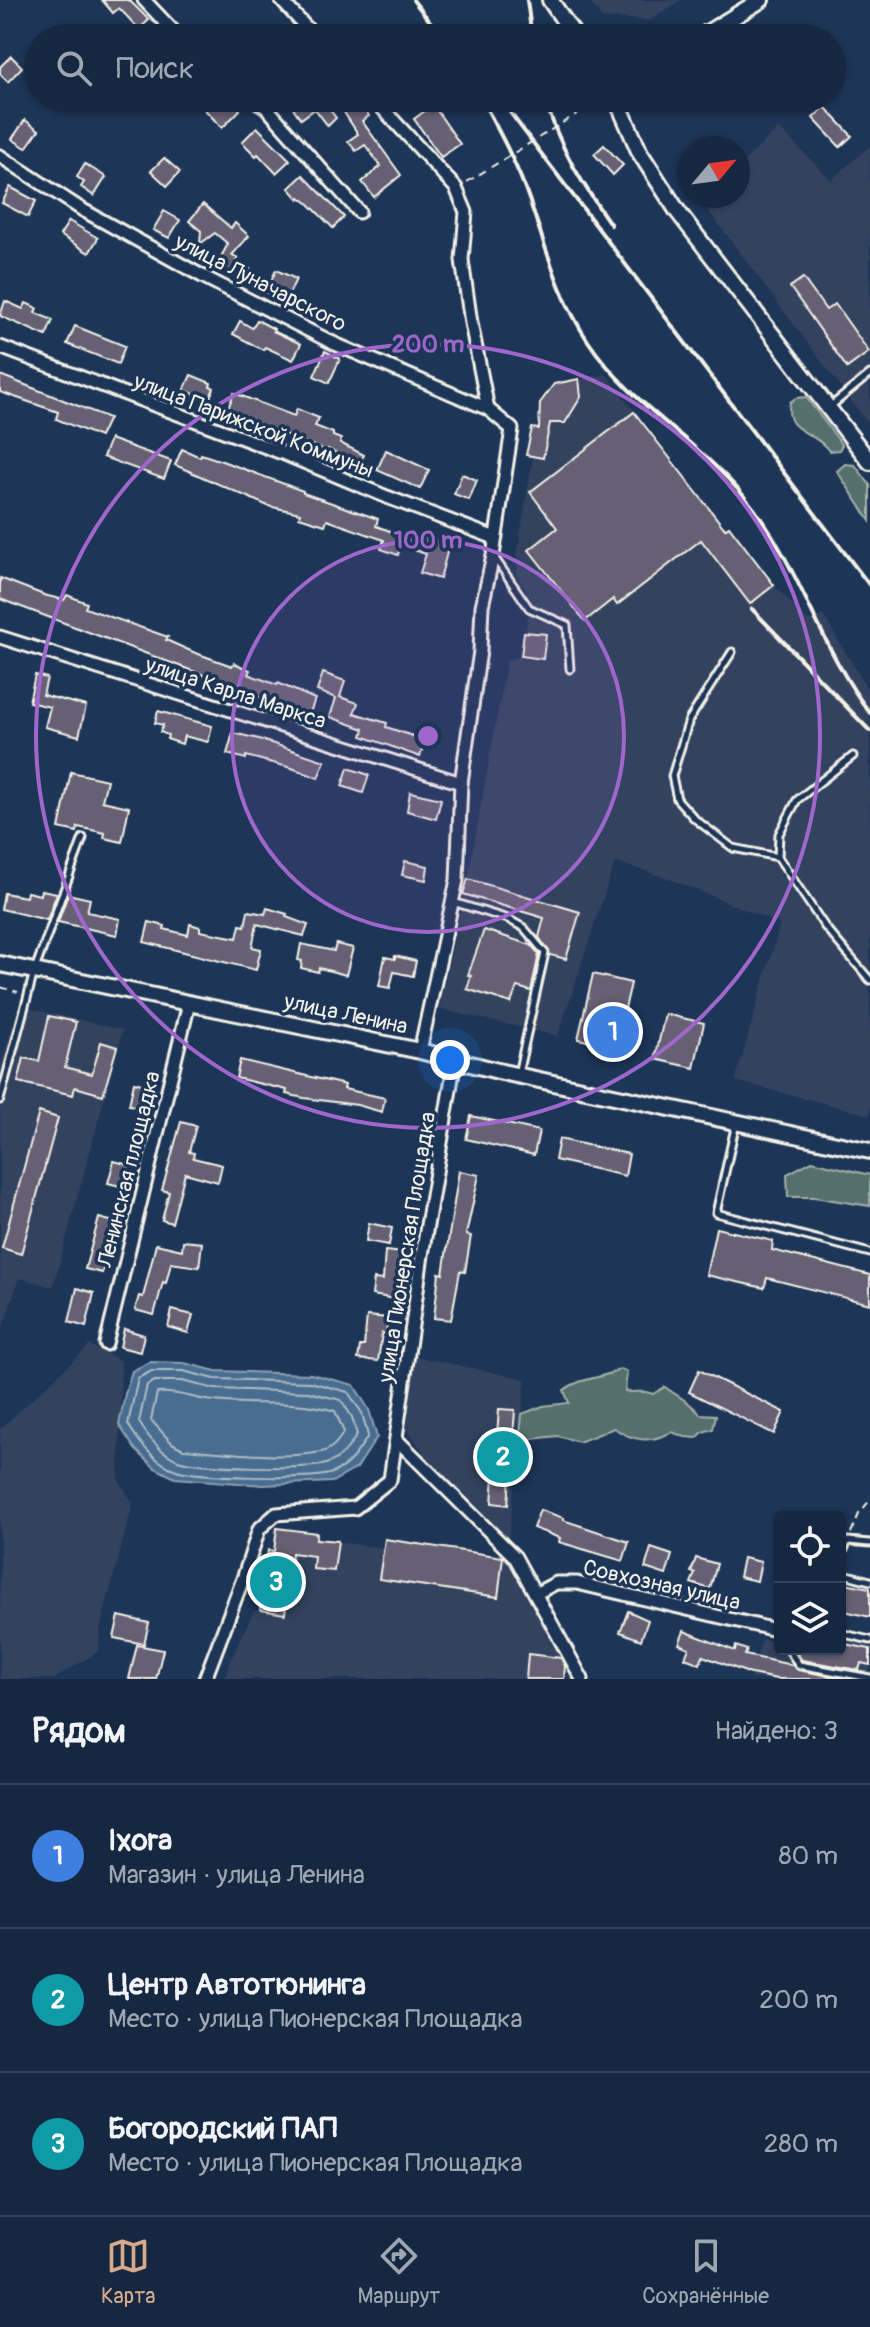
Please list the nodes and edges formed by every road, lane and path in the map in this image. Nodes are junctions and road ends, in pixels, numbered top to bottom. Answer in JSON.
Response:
{"nodes":[{"id":1,"x":144,"y":0,"type":"edge"},
{"id":2,"x":281,"y":0,"type":"edge"},
{"id":3,"x":550,"y":0,"type":"edge"},
{"id":4,"x":761,"y":0,"type":"edge"},
{"id":5,"x":167,"y":24,"type":"edge"},
{"id":6,"x":303,"y":24,"type":"edge"},
{"id":7,"x":566,"y":24,"type":"edge"},
{"id":8,"x":722,"y":24,"type":"edge"},
{"id":9,"x":270,"y":112,"type":"edge"},
{"id":10,"x":386,"y":112,"type":"edge"},
{"id":11,"x":579,"y":112,"type":"edge"},
{"id":12,"x":622,"y":112,"type":"edge"},
{"id":13,"x":0,"y":156,"type":"edge"},
{"id":14,"x":456,"y":188,"type":"junction"},
{"id":15,"x":359,"y":212,"type":"dead end"},
{"id":16,"x":0,"y":347,"type":"edge"},
{"id":17,"x":870,"y":374,"type":"edge"},
{"id":18,"x":488,"y":409,"type":"junction"},
{"id":19,"x":828,"y":409,"type":"junction"},
{"id":20,"x":870,"y":462,"type":"edge"},
{"id":21,"x":495,"y":538,"type":"junction"},
{"id":22,"x":493,"y":556,"type":"junction"},
{"id":23,"x":0,"y":637,"type":"edge"},
{"id":24,"x":732,"y":652,"type":"dead end"},
{"id":25,"x":570,"y":669,"type":"dead end"},
{"id":26,"x":853,"y":756,"type":"dead end"},
{"id":27,"x":461,"y":783,"type":"junction"},
{"id":28,"x":83,"y":838,"type":"dead end"},
{"id":29,"x":778,"y":857,"type":"junction"},
{"id":30,"x":453,"y":902,"type":"junction"},
{"id":31,"x":0,"y":964,"type":"edge"},
{"id":32,"x":34,"y":972,"type":"junction"},
{"id":33,"x":870,"y":980,"type":"edge"},
{"id":34,"x":0,"y":987,"type":"edge"},
{"id":35,"x":28,"y":994,"type":"junction"},
{"id":36,"x":189,"y":1003,"type":"junction"},
{"id":37,"x":420,"y":1051,"type":"junction"},
{"id":38,"x":455,"y":1060,"type":"junction"},
{"id":39,"x":518,"y":1075,"type":"junction"},
{"id":40,"x":0,"y":1100,"type":"edge"},
{"id":41,"x":736,"y":1122,"type":"junction"},
{"id":42,"x":870,"y":1151,"type":"edge"},
{"id":43,"x":870,"y":1253,"type":"edge"},
{"id":44,"x":106,"y":1344,"type":"dead end"},
{"id":45,"x":397,"y":1440,"type":"junction"},
{"id":46,"x":870,"y":1500,"type":"edge"},
{"id":47,"x":848,"y":1541,"type":"junction"},
{"id":48,"x":870,"y":1543,"type":"edge"},
{"id":49,"x":846,"y":1545,"type":"edge"},
{"id":50,"x":846,"y":1575,"type":"edge"},
{"id":51,"x":870,"y":1581,"type":"edge"},
{"id":52,"x":537,"y":1593,"type":"junction"},
{"id":53,"x":774,"y":1630,"type":"edge"},
{"id":54,"x":846,"y":1634,"type":"edge"},
{"id":55,"x":870,"y":1640,"type":"edge"},
{"id":56,"x":792,"y":1655,"type":"edge"},
{"id":57,"x":870,"y":1678,"type":"edge"},
{"id":58,"x":205,"y":1679,"type":"edge"},
{"id":59,"x":582,"y":1679,"type":"edge"}],
"edges":[{"from":1,"to":5,"type":"street"},
{"from":2,"to":6,"type":"street"},
{"from":3,"to":7,"type":"main road"},
{"from":4,"to":8,"type":"main road"},
{"from":9,"to":15,"type":"street"},
{"from":10,"to":14,"type":"street"},
{"from":11,"to":14,"type":"path"},
{"from":12,"to":19,"type":"main road"},
{"from":13,"to":18,"type":"street","name":"улица Луначарского"},
{"from":14,"to":18,"type":"street"},
{"from":16,"to":21,"type":"street","name":"улица Парижской Коммуны"},
{"from":17,"to":19,"type":"lane"},
{"from":18,"to":21,"type":"street","name":"улица Луначарского"},
{"from":19,"to":20,"type":"main road"},
{"from":21,"to":22,"type":"street"},
{"from":22,"to":25,"type":"lane"},
{"from":22,"to":27,"type":"street"},
{"from":23,"to":27,"type":"street","name":"улица Карла Маркса"},
{"from":24,"to":29,"type":"lane"},
{"from":26,"to":29,"type":"lane"},
{"from":27,"to":30,"type":"street"},
{"from":28,"to":32,"type":"lane"},
{"from":29,"to":33,"type":"lane"},
{"from":30,"to":37,"type":"street"},
{"from":30,"to":39,"type":"lane"},
{"from":31,"to":32,"type":"main road","name":"улица Ленина"},
{"from":32,"to":35,"type":"lane"},
{"from":32,"to":36,"type":"main road","name":"улица Ленина"},
{"from":34,"to":35,"type":"path"},
{"from":35,"to":40,"type":"lane"},
{"from":36,"to":37,"type":"main road","name":"улица Ленина"},
{"from":36,"to":44,"type":"street","name":"Ленинская площадка"},
{"from":37,"to":38,"type":"main road","name":"улица Ленина"},
{"from":38,"to":39,"type":"main road","name":"улица Ленина"},
{"from":38,"to":45,"type":"street","name":"улица Пионерская Площадка"},
{"from":39,"to":41,"type":"main road","name":"улица Ленина"},
{"from":41,"to":42,"type":"main road","name":"улица Ленина"},
{"from":41,"to":43,"type":"lane"},
{"from":45,"to":52,"type":"street"},
{"from":45,"to":58,"type":"street","name":"улица Пионерская Площадка"},
{"from":46,"to":47,"type":"path"},
{"from":47,"to":48,"type":"lane"},
{"from":47,"to":49,"type":"lane"},
{"from":50,"to":51,"type":"lane"},
{"from":52,"to":53,"type":"street","name":"Совхозная улица"},
{"from":52,"to":59,"type":"street"},
{"from":54,"to":55,"type":"lane"},
{"from":56,"to":57,"type":"lane"}]}
